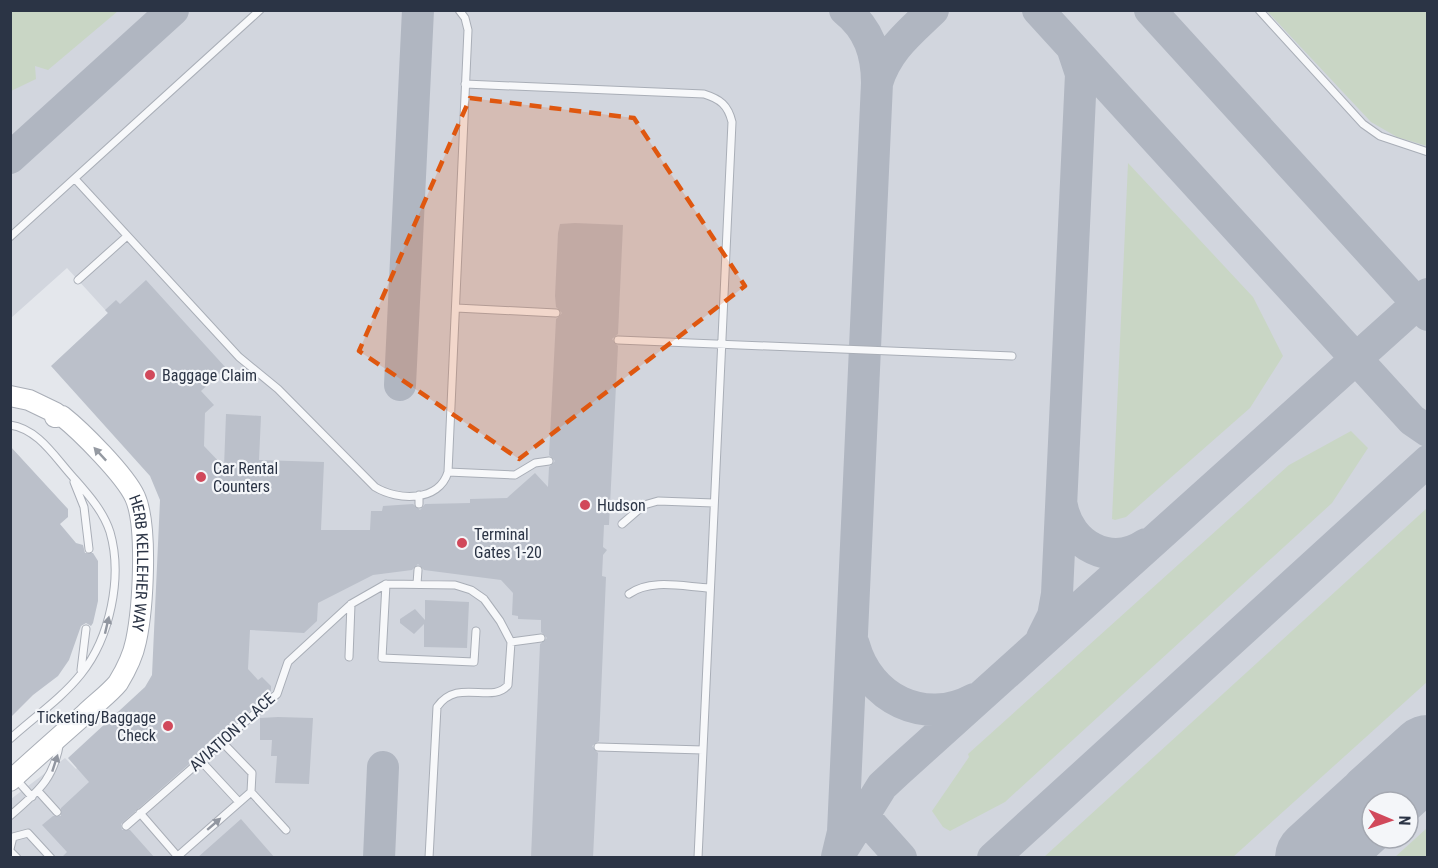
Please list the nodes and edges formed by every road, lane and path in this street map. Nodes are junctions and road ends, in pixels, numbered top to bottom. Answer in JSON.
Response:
{"nodes":[{"id":1,"x":260,"y":10,"type":"edge"},
{"id":2,"x":459,"y":10,"type":"edge"},
{"id":3,"x":1259,"y":10,"type":"edge"},
{"id":4,"x":465,"y":84,"type":"junction"},
{"id":5,"x":1428,"y":152,"type":"edge"},
{"id":6,"x":76,"y":180,"type":"junction"},
{"id":7,"x":10,"y":237,"type":"edge"},
{"id":8,"x":126,"y":237,"type":"junction"},
{"id":9,"x":78,"y":280,"type":"dead end"},
{"id":10,"x":456,"y":308,"type":"junction"},
{"id":11,"x":556,"y":313,"type":"dead end"},
{"id":12,"x":618,"y":340,"type":"dead end"},
{"id":13,"x":722,"y":343,"type":"junction"},
{"id":14,"x":1012,"y":356,"type":"dead end"},
{"id":15,"x":10,"y":396,"type":"edge"},
{"id":16,"x":10,"y":425,"type":"edge"},
{"id":17,"x":549,"y":461,"type":"dead end"},
{"id":18,"x":448,"y":472,"type":"junction"},
{"id":19,"x":72,"y":476,"type":"junction"},
{"id":20,"x":419,"y":495,"type":"junction"},
{"id":21,"x":714,"y":503,"type":"junction"},
{"id":22,"x":419,"y":504,"type":"dead end"},
{"id":23,"x":622,"y":524,"type":"dead end"},
{"id":24,"x":89,"y":549,"type":"dead end"},
{"id":25,"x":418,"y":570,"type":"dead end"},
{"id":26,"x":386,"y":584,"type":"junction"},
{"id":27,"x":417,"y":584,"type":"junction"},
{"id":28,"x":710,"y":588,"type":"junction"},
{"id":29,"x":629,"y":594,"type":"dead end"},
{"id":30,"x":351,"y":604,"type":"junction"},
{"id":31,"x":86,"y":629,"type":"dead end"},
{"id":32,"x":476,"y":631,"type":"dead end"},
{"id":33,"x":541,"y":638,"type":"dead end"},
{"id":34,"x":511,"y":642,"type":"junction"},
{"id":35,"x":349,"y":657,"type":"dead end"},
{"id":36,"x":80,"y":676,"type":"junction"},
{"id":37,"x":61,"y":734,"type":"junction"},
{"id":38,"x":10,"y":739,"type":"edge"},
{"id":39,"x":222,"y":742,"type":"junction"},
{"id":40,"x":598,"y":747,"type":"dead end"},
{"id":41,"x":703,"y":750,"type":"junction"},
{"id":42,"x":201,"y":760,"type":"junction"},
{"id":43,"x":12,"y":779,"type":"edge"},
{"id":44,"x":38,"y":791,"type":"junction"},
{"id":45,"x":251,"y":792,"type":"junction"},
{"id":46,"x":32,"y":797,"type":"junction"},
{"id":47,"x":239,"y":802,"type":"junction"},
{"id":48,"x":57,"y":812,"type":"dead end"},
{"id":49,"x":140,"y":813,"type":"junction"},
{"id":50,"x":10,"y":816,"type":"edge"},
{"id":51,"x":126,"y":826,"type":"dead end"},
{"id":52,"x":286,"y":830,"type":"dead end"},
{"id":53,"x":12,"y":835,"type":"edge"},
{"id":54,"x":10,"y":850,"type":"edge"},
{"id":55,"x":178,"y":857,"type":"edge"},
{"id":56,"x":16,"y":858,"type":"edge"},
{"id":57,"x":51,"y":858,"type":"edge"},
{"id":58,"x":429,"y":858,"type":"edge"},
{"id":59,"x":698,"y":858,"type":"edge"}],
"edges":[{"from":1,"to":6,"type":"lane"},
{"from":2,"to":4,"type":"lane"},
{"from":3,"to":5,"type":"lane"},
{"from":4,"to":10,"type":"lane"},
{"from":4,"to":13,"type":"lane"},
{"from":6,"to":7,"type":"lane"},
{"from":6,"to":8,"type":"lane"},
{"from":8,"to":9,"type":"lane"},
{"from":8,"to":20,"type":"lane"},
{"from":10,"to":11,"type":"lane"},
{"from":10,"to":18,"type":"lane"},
{"from":12,"to":13,"type":"lane"},
{"from":13,"to":14,"type":"lane"},
{"from":13,"to":21,"type":"lane"},
{"from":37,"to":15,"type":"main road","name":"HERB KELLEHER WAY","one_way":true},
{"from":16,"to":19,"type":"lane"},
{"from":17,"to":18,"type":"lane"},
{"from":18,"to":20,"type":"lane"},
{"from":19,"to":24,"type":"lane"},
{"from":36,"to":19,"type":"lane","one_way":true},
{"from":20,"to":22,"type":"lane"},
{"from":21,"to":23,"type":"lane"},
{"from":21,"to":28,"type":"lane"},
{"from":25,"to":27,"type":"lane"},
{"from":26,"to":27,"type":"lane","name":"AVIATION PLACE"},
{"from":26,"to":30,"type":"lane","name":"AVIATION PLACE"},
{"from":26,"to":32,"type":"lane"},
{"from":27,"to":34,"type":"lane","name":"AVIATION PLACE"},
{"from":28,"to":29,"type":"lane"},
{"from":28,"to":41,"type":"lane"},
{"from":30,"to":35,"type":"lane"},
{"from":30,"to":39,"type":"lane","name":"AVIATION PLACE"},
{"from":31,"to":36,"type":"lane"},
{"from":33,"to":34,"type":"lane"},
{"from":34,"to":58,"type":"lane"},
{"from":36,"to":38,"type":"lane"},
{"from":37,"to":43,"type":"main road","name":"HERB KELLEHER WAY"},
{"from":44,"to":37,"type":"lane","one_way":true},
{"from":39,"to":42,"type":"lane","name":"AVIATION PLACE"},
{"from":39,"to":45,"type":"lane"},
{"from":40,"to":41,"type":"lane"},
{"from":41,"to":59,"type":"lane"},
{"from":42,"to":47,"type":"lane"},
{"from":42,"to":49,"type":"lane","name":"AVIATION PLACE"},
{"from":43,"to":46,"type":"lane"},
{"from":44,"to":46,"type":"lane"},
{"from":44,"to":48,"type":"lane"},
{"from":45,"to":47,"type":"lane"},
{"from":45,"to":52,"type":"lane"},
{"from":46,"to":50,"type":"lane"},
{"from":55,"to":47,"type":"lane","one_way":true},
{"from":49,"to":51,"type":"lane","name":"AVIATION PLACE"},
{"from":49,"to":55,"type":"lane"},
{"from":53,"to":54,"type":"lane"},
{"from":53,"to":57,"type":"lane"},
{"from":54,"to":56,"type":"lane"}]}
